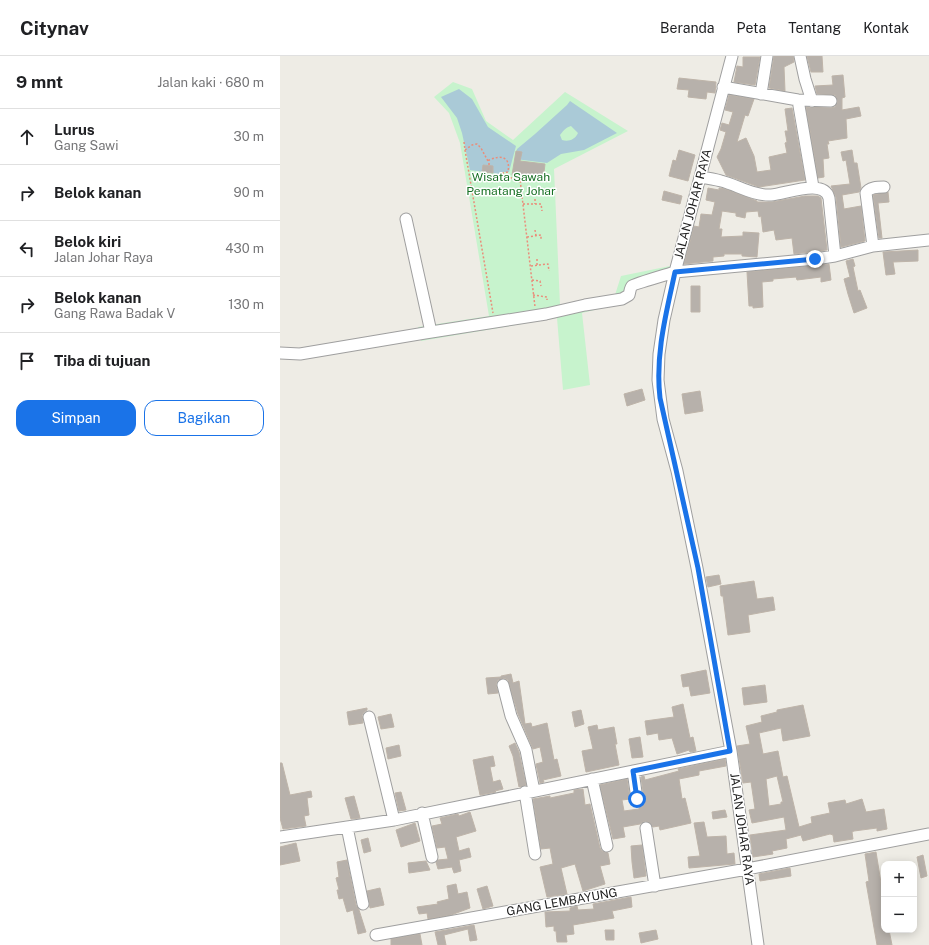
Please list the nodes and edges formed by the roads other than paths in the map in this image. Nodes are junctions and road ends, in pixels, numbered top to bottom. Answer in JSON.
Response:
{"nodes":[{"id":1,"x":732,"y":56,"type":"edge"},
{"id":2,"x":767,"y":56,"type":"edge"},
{"id":3,"x":800,"y":56,"type":"edge"},
{"id":4,"x":723,"y":87,"type":"junction"},
{"id":5,"x":761,"y":94,"type":"junction"},
{"id":6,"x":798,"y":100,"type":"junction"},
{"id":7,"x":812,"y":100,"type":"junction"},
{"id":8,"x":831,"y":101,"type":"dead end"},
{"id":9,"x":700,"y":177,"type":"junction"},
{"id":10,"x":813,"y":187,"type":"junction"},
{"id":11,"x":884,"y":187,"type":"dead end"},
{"id":12,"x":406,"y":219,"type":"dead end"},
{"id":13,"x":929,"y":240,"type":"edge"},
{"id":14,"x":872,"y":246,"type":"junction"},
{"id":15,"x":835,"y":256,"type":"junction"},
{"id":16,"x":675,"y":272,"type":"junction"},
{"id":17,"x":431,"y":332,"type":"junction"},
{"id":18,"x":280,"y":354,"type":"edge"},
{"id":19,"x":504,"y":685,"type":"dead end"},
{"id":20,"x":369,"y":717,"type":"dead end"},
{"id":21,"x":730,"y":751,"type":"junction"},
{"id":22,"x":633,"y":771,"type":"junction"},
{"id":23,"x":592,"y":779,"type":"junction"},
{"id":24,"x":530,"y":792,"type":"junction"},
{"id":25,"x":637,"y":799,"type":"dead end"},
{"id":26,"x":422,"y":813,"type":"junction"},
{"id":27,"x":394,"y":820,"type":"junction"},
{"id":28,"x":347,"y":827,"type":"junction"},
{"id":29,"x":646,"y":828,"type":"dead end"},
{"id":30,"x":929,"y":834,"type":"edge"},
{"id":31,"x":280,"y":838,"type":"edge"},
{"id":32,"x":607,"y":846,"type":"dead end"},
{"id":33,"x":536,"y":854,"type":"dead end"},
{"id":34,"x":432,"y":857,"type":"dead end"},
{"id":35,"x":748,"y":869,"type":"junction"},
{"id":36,"x":655,"y":886,"type":"junction"},
{"id":37,"x":363,"y":904,"type":"dead end"},
{"id":38,"x":376,"y":935,"type":"dead end"},
{"id":39,"x":758,"y":945,"type":"edge"}],
"edges":[{"from":1,"to":4,"type":"street","name":"JALAN JOHAR RAYA"},
{"from":2,"to":5,"type":"street"},
{"from":3,"to":7,"type":"street"},
{"from":4,"to":5,"type":"street"},
{"from":4,"to":9,"type":"street","name":"JALAN JOHAR RAYA"},
{"from":5,"to":6,"type":"street"},
{"from":6,"to":7,"type":"street"},
{"from":6,"to":10,"type":"street"},
{"from":7,"to":8,"type":"street"},
{"from":9,"to":10,"type":"street"},
{"from":9,"to":16,"type":"street","name":"JALAN JOHAR RAYA"},
{"from":10,"to":15,"type":"street"},
{"from":11,"to":14,"type":"street"},
{"from":12,"to":17,"type":"street"},
{"from":13,"to":14,"type":"street"},
{"from":14,"to":15,"type":"street"},
{"from":15,"to":16,"type":"street"},
{"from":16,"to":17,"type":"street"},
{"from":16,"to":21,"type":"street","name":"JALAN JOHAR RAYA"},
{"from":17,"to":18,"type":"street"},
{"from":19,"to":24,"type":"street"},
{"from":20,"to":27,"type":"street"},
{"from":21,"to":22,"type":"street"},
{"from":21,"to":35,"type":"street","name":"JALAN JOHAR RAYA"},
{"from":22,"to":23,"type":"street"},
{"from":22,"to":25,"type":"street"},
{"from":23,"to":24,"type":"street"},
{"from":23,"to":32,"type":"street"},
{"from":24,"to":26,"type":"street"},
{"from":24,"to":33,"type":"street"},
{"from":26,"to":27,"type":"street"},
{"from":26,"to":34,"type":"street"},
{"from":27,"to":28,"type":"street"},
{"from":28,"to":31,"type":"street"},
{"from":28,"to":37,"type":"street"},
{"from":29,"to":36,"type":"street"},
{"from":30,"to":35,"type":"street","name":"GANG LEMBAYUNG"},
{"from":35,"to":36,"type":"street","name":"GANG LEMBAYUNG"},
{"from":35,"to":39,"type":"street","name":"JALAN JOHAR RAYA"},
{"from":36,"to":38,"type":"street","name":"GANG LEMBAYUNG"}]}
